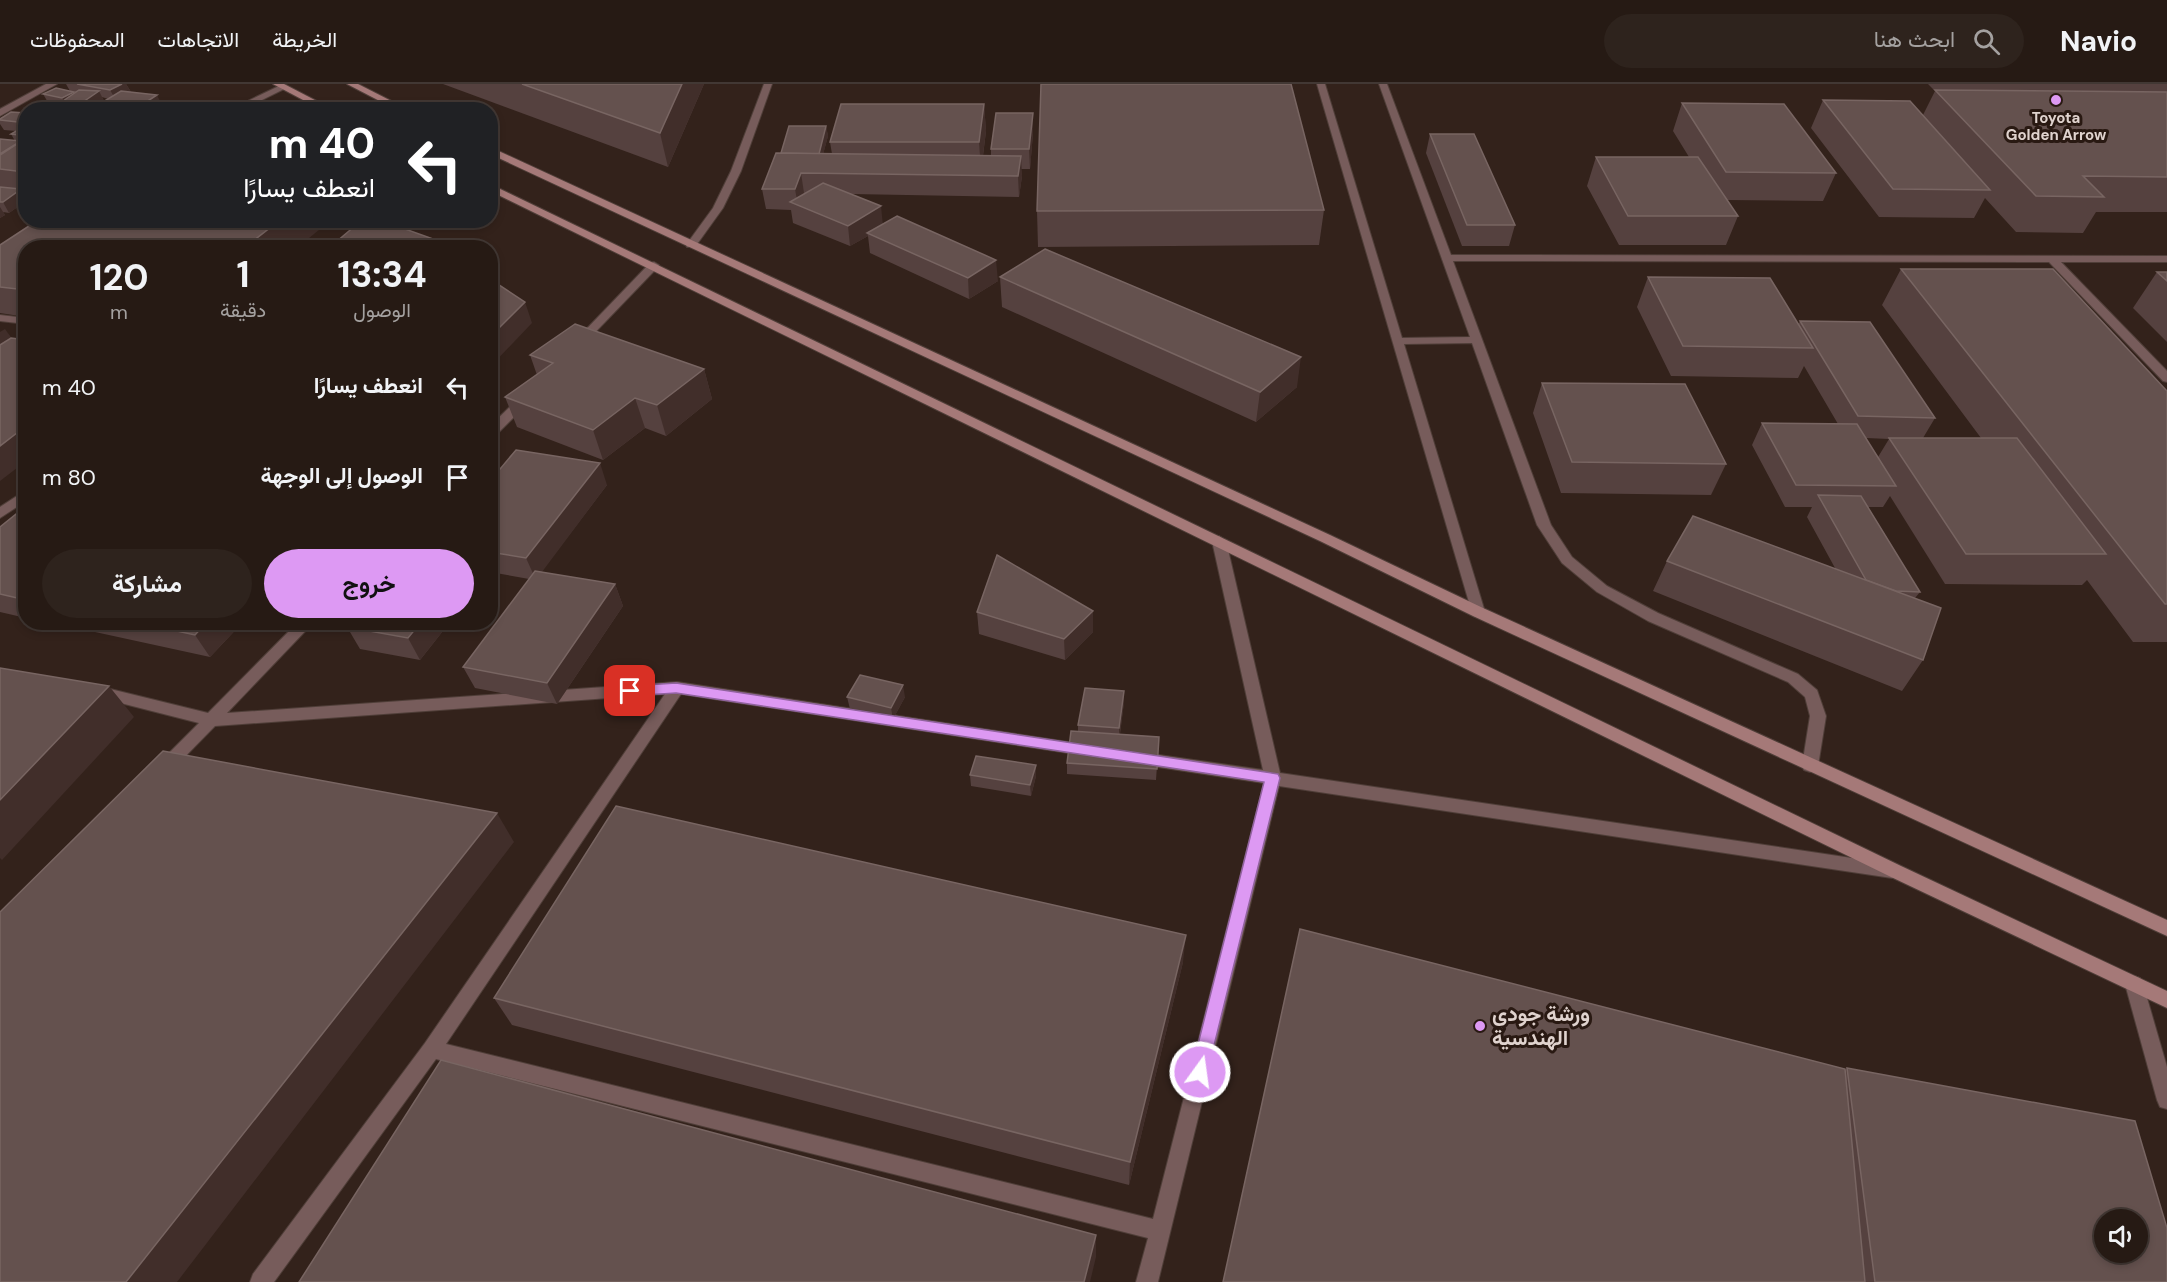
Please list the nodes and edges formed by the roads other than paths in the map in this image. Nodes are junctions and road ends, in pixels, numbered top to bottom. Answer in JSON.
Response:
{"nodes":[{"id":1,"x":52,"y":84,"type":"edge"},
{"id":2,"x":351,"y":84,"type":"edge"},
{"id":3,"x":768,"y":84,"type":"edge"},
{"id":4,"x":1321,"y":84,"type":"edge"},
{"id":5,"x":1383,"y":84,"type":"edge"},
{"id":6,"x":281,"y":86,"type":"edge"},
{"id":7,"x":20,"y":102,"type":"edge"},
{"id":8,"x":249,"y":102,"type":"edge"},
{"id":9,"x":314,"y":102,"type":"edge"},
{"id":10,"x":388,"y":102,"type":"edge"},
{"id":11,"x":18,"y":103,"type":"edge"},
{"id":12,"x":0,"y":113,"type":"edge"},
{"id":13,"x":498,"y":154,"type":"edge"},
{"id":14,"x":498,"y":191,"type":"edge"},
{"id":15,"x":691,"y":245,"type":"junction"},
{"id":16,"x":1445,"y":258,"type":"junction"},
{"id":17,"x":2167,"y":259,"type":"edge"},
{"id":18,"x":2052,"y":260,"type":"junction"},
{"id":19,"x":654,"y":265,"type":"junction"},
{"id":20,"x":0,"y":318,"type":"edge"},
{"id":21,"x":18,"y":320,"type":"edge"},
{"id":22,"x":1476,"y":340,"type":"junction"},
{"id":23,"x":1397,"y":341,"type":"junction"},
{"id":24,"x":564,"y":358,"type":"edge"},
{"id":25,"x":2167,"y":378,"type":"edge"},
{"id":26,"x":531,"y":392,"type":"edge"},
{"id":27,"x":498,"y":426,"type":"edge"},
{"id":28,"x":18,"y":500,"type":"edge"},
{"id":29,"x":0,"y":514,"type":"edge"},
{"id":30,"x":1219,"y":541,"type":"junction"},
{"id":31,"x":1478,"y":612,"type":"junction"},
{"id":32,"x":299,"y":630,"type":"edge"},
{"id":33,"x":78,"y":687,"type":"edge"},
{"id":34,"x":676,"y":688,"type":"junction"},
{"id":35,"x":212,"y":720,"type":"junction"},
{"id":36,"x":1810,"y":765,"type":"junction"},
{"id":37,"x":155,"y":778,"type":"edge"},
{"id":38,"x":1273,"y":778,"type":"junction"},
{"id":39,"x":1895,"y":871,"type":"junction"},
{"id":40,"x":2167,"y":928,"type":"edge"},
{"id":41,"x":2134,"y":984,"type":"junction"},
{"id":42,"x":2167,"y":1000,"type":"edge"},
{"id":43,"x":432,"y":1049,"type":"junction"},
{"id":44,"x":2167,"y":1100,"type":"edge"},
{"id":45,"x":1161,"y":1231,"type":"junction"},
{"id":46,"x":261,"y":1282,"type":"edge"},
{"id":47,"x":1147,"y":1282,"type":"edge"}],
"edges":[{"from":1,"to":7,"type":"street"},
{"from":2,"to":10,"type":"main road"},
{"from":3,"to":15,"type":"street"},
{"from":4,"to":23,"type":"street"},
{"from":5,"to":16,"type":"street"},
{"from":6,"to":8,"type":"street"},
{"from":6,"to":9,"type":"main road"},
{"from":11,"to":12,"type":"street"},
{"from":13,"to":15,"type":"main road"},
{"from":14,"to":19,"type":"main road"},
{"from":15,"to":31,"type":"main road"},
{"from":16,"to":18,"type":"street"},
{"from":16,"to":22,"type":"street"},
{"from":17,"to":18,"type":"street"},
{"from":18,"to":25,"type":"street"},
{"from":19,"to":24,"type":"street"},
{"from":19,"to":30,"type":"main road"},
{"from":20,"to":21,"type":"street"},
{"from":22,"to":23,"type":"street"},
{"from":22,"to":36,"type":"street"},
{"from":23,"to":31,"type":"street"},
{"from":26,"to":27,"type":"street"},
{"from":28,"to":29,"type":"street"},
{"from":30,"to":38,"type":"street"},
{"from":30,"to":39,"type":"main road"},
{"from":31,"to":36,"type":"main road"},
{"from":32,"to":35,"type":"street"},
{"from":33,"to":35,"type":"street"},
{"from":34,"to":35,"type":"street"},
{"from":34,"to":38,"type":"street"},
{"from":34,"to":43,"type":"street"},
{"from":35,"to":37,"type":"street"},
{"from":36,"to":40,"type":"main road"},
{"from":38,"to":39,"type":"street"},
{"from":38,"to":45,"type":"street"},
{"from":39,"to":41,"type":"main road"},
{"from":41,"to":42,"type":"main road"},
{"from":41,"to":44,"type":"street"},
{"from":43,"to":45,"type":"street"},
{"from":43,"to":46,"type":"street"},
{"from":45,"to":47,"type":"street"}]}
